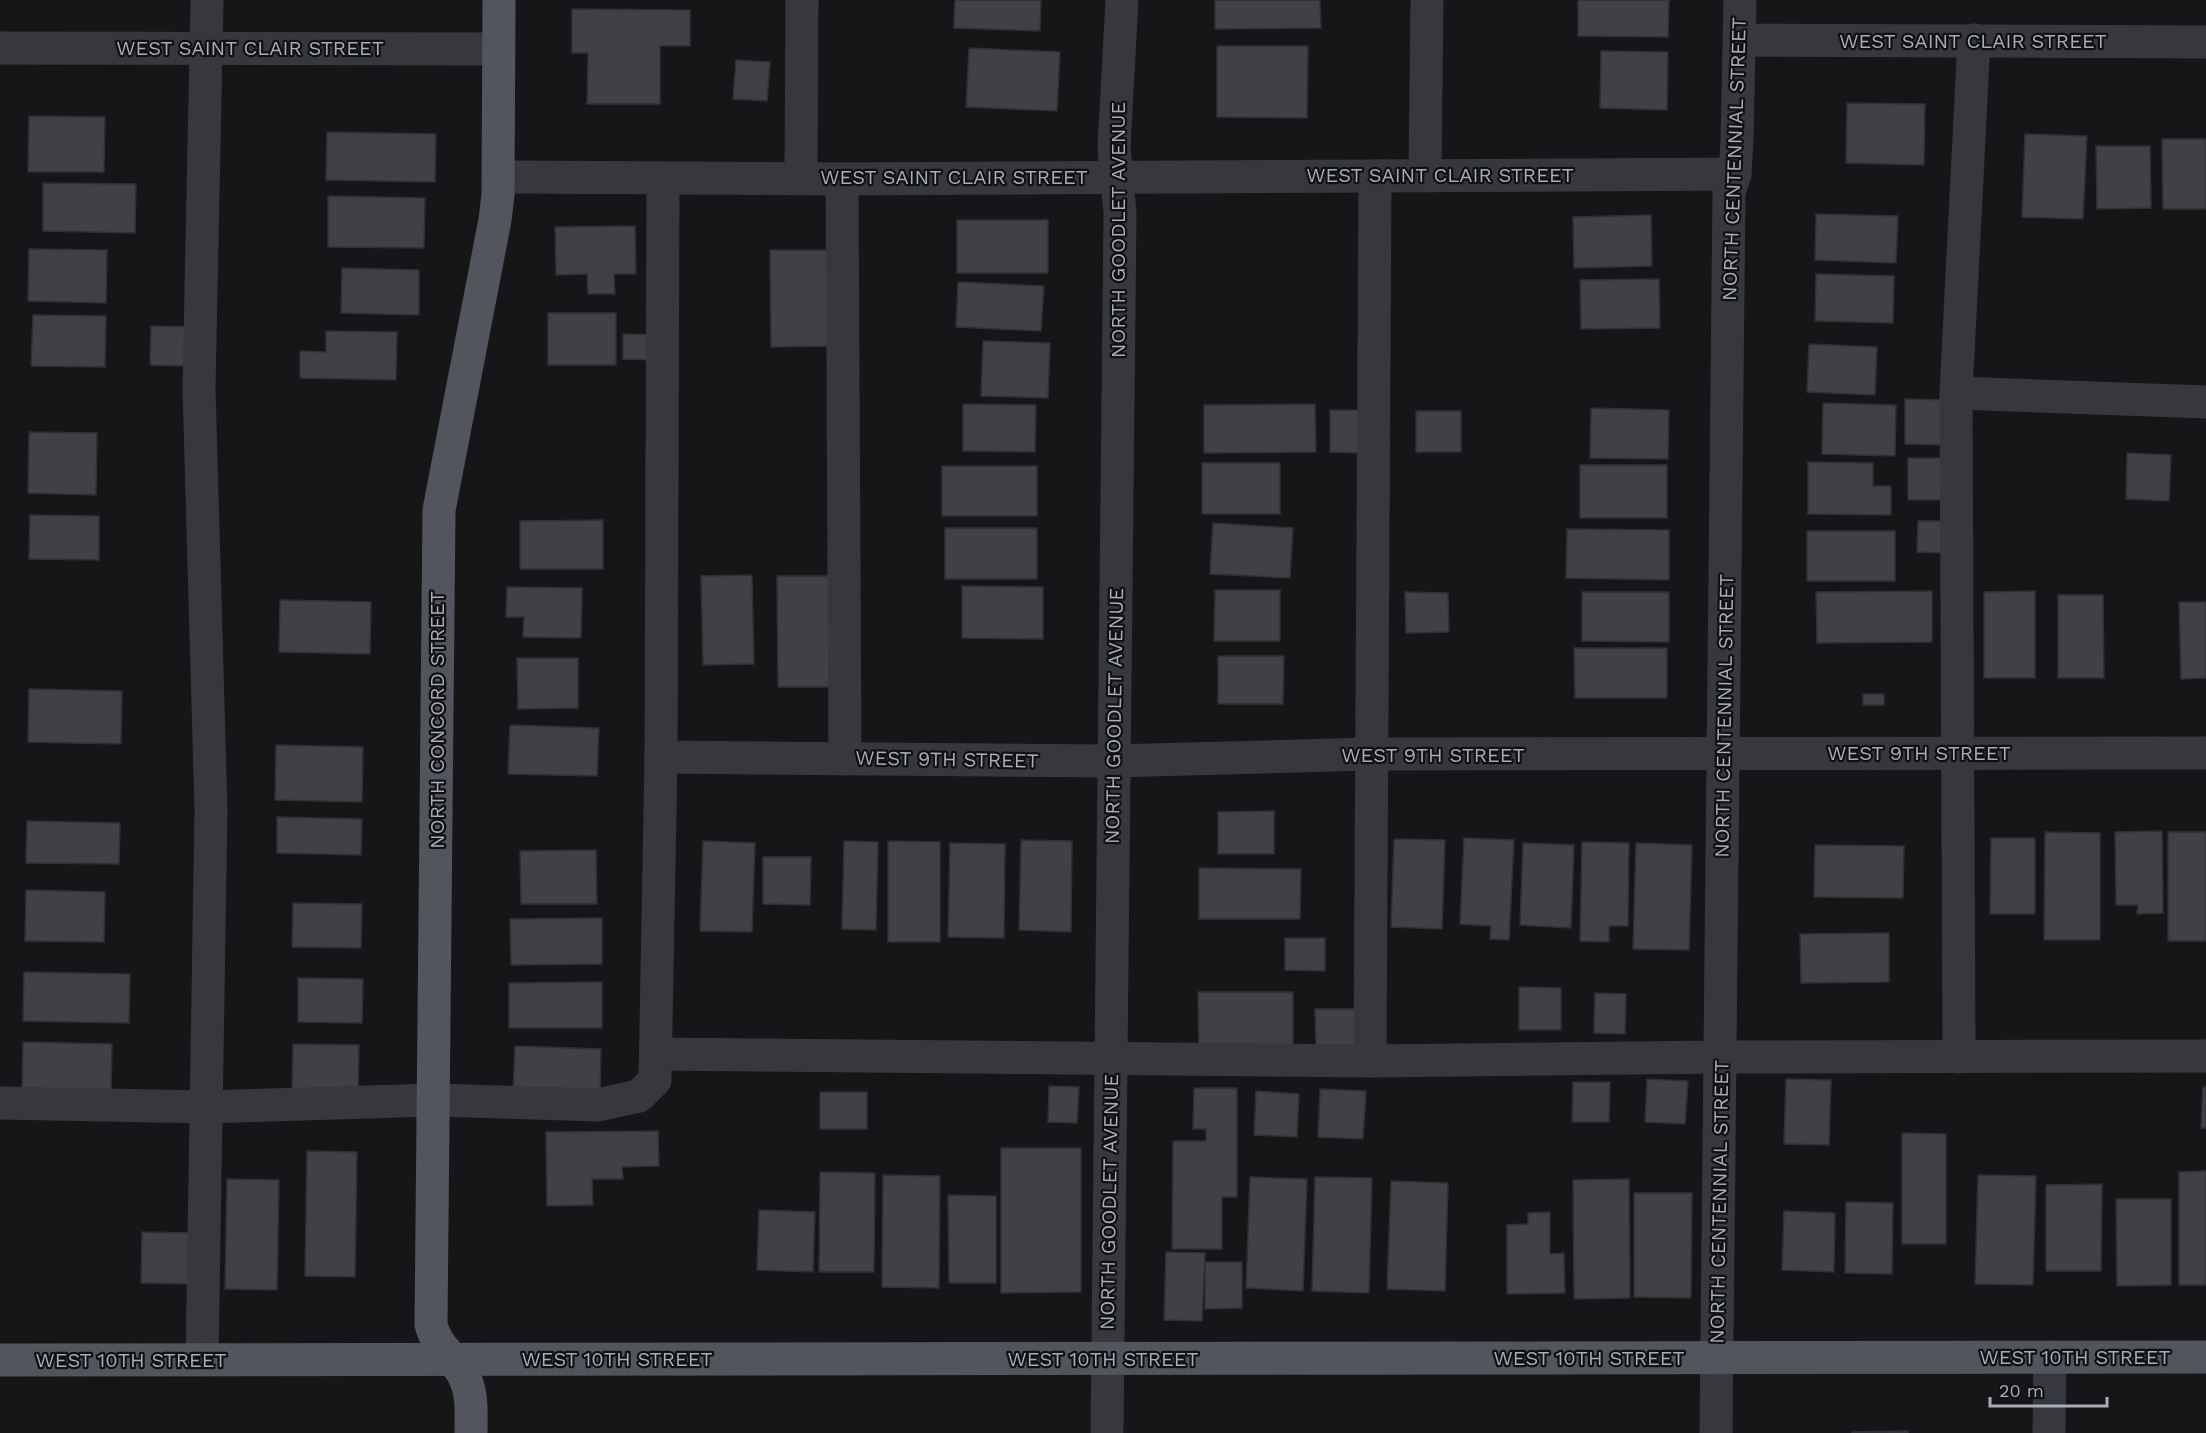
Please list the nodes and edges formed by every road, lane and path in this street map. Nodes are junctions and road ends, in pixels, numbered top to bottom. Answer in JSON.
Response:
{"nodes":[{"id":1,"x":207,"y":0,"type":"edge"},
{"id":2,"x":499,"y":0,"type":"edge"},
{"id":3,"x":801,"y":0,"type":"edge"},
{"id":4,"x":1122,"y":0,"type":"edge"},
{"id":5,"x":1427,"y":0,"type":"edge"},
{"id":6,"x":1740,"y":0,"type":"edge"},
{"id":7,"x":1739,"y":40,"type":"junction"},
{"id":8,"x":1974,"y":40,"type":"junction"},
{"id":9,"x":2206,"y":42,"type":"edge"},
{"id":10,"x":0,"y":48,"type":"edge"},
{"id":11,"x":207,"y":48,"type":"junction"},
{"id":12,"x":499,"y":49,"type":"junction"},
{"id":13,"x":1735,"y":174,"type":"junction"},
{"id":14,"x":1425,"y":175,"type":"junction"},
{"id":15,"x":1117,"y":176,"type":"junction"},
{"id":16,"x":1375,"y":176,"type":"junction"},
{"id":17,"x":498,"y":177,"type":"junction"},
{"id":18,"x":663,"y":178,"type":"junction"},
{"id":19,"x":801,"y":178,"type":"junction"},
{"id":20,"x":842,"y":179,"type":"junction"},
{"id":21,"x":1956,"y":393,"type":"junction"},
{"id":22,"x":2206,"y":402,"type":"edge"},
{"id":23,"x":1957,"y":753,"type":"junction"},
{"id":24,"x":2206,"y":753,"type":"edge"},
{"id":25,"x":1370,"y":754,"type":"junction"},
{"id":26,"x":1724,"y":754,"type":"junction"},
{"id":27,"x":661,"y":757,"type":"junction"},
{"id":28,"x":845,"y":759,"type":"junction"},
{"id":29,"x":1113,"y":761,"type":"junction"},
{"id":30,"x":656,"y":1054,"type":"junction"},
{"id":31,"x":2206,"y":1056,"type":"edge"},
{"id":32,"x":1720,"y":1057,"type":"junction"},
{"id":33,"x":1959,"y":1057,"type":"junction"},
{"id":34,"x":1110,"y":1059,"type":"junction"},
{"id":35,"x":1370,"y":1061,"type":"junction"},
{"id":36,"x":433,"y":1100,"type":"junction"},
{"id":37,"x":0,"y":1103,"type":"edge"},
{"id":38,"x":206,"y":1107,"type":"junction"},
{"id":39,"x":2050,"y":1357,"type":"junction"},
{"id":40,"x":2206,"y":1357,"type":"edge"},
{"id":41,"x":1107,"y":1358,"type":"junction"},
{"id":42,"x":1717,"y":1358,"type":"junction"},
{"id":43,"x":451,"y":1359,"type":"junction"},
{"id":44,"x":0,"y":1360,"type":"edge"},
{"id":45,"x":202,"y":1360,"type":"junction"},
{"id":46,"x":471,"y":1433,"type":"edge"},
{"id":47,"x":1107,"y":1433,"type":"edge"},
{"id":48,"x":1716,"y":1433,"type":"edge"},
{"id":49,"x":2049,"y":1433,"type":"edge"}],
"edges":[{"from":1,"to":11,"type":"street"},
{"from":2,"to":12,"type":"main road","name":"NORTH CONCORD STREET"},
{"from":3,"to":19,"type":"street"},
{"from":4,"to":15,"type":"street","name":"NORTH GOODLET AVENUE"},
{"from":5,"to":14,"type":"street"},
{"from":6,"to":7,"type":"street","name":"NORTH CENTENNIAL STREET"},
{"from":7,"to":8,"type":"street","name":"WEST SAINT CLAIR STREET"},
{"from":7,"to":13,"type":"street","name":"NORTH CENTENNIAL STREET"},
{"from":8,"to":9,"type":"street","name":"WEST SAINT CLAIR STREET"},
{"from":8,"to":21,"type":"street"},
{"from":10,"to":11,"type":"street","name":"WEST SAINT CLAIR STREET"},
{"from":11,"to":12,"type":"street","name":"WEST SAINT CLAIR STREET"},
{"from":11,"to":38,"type":"street"},
{"from":12,"to":17,"type":"main road","name":"NORTH CONCORD STREET"},
{"from":13,"to":14,"type":"street","name":"WEST SAINT CLAIR STREET"},
{"from":13,"to":26,"type":"street","name":"NORTH CENTENNIAL STREET"},
{"from":14,"to":16,"type":"street","name":"WEST SAINT CLAIR STREET"},
{"from":15,"to":16,"type":"street","name":"WEST SAINT CLAIR STREET"},
{"from":15,"to":20,"type":"street","name":"WEST SAINT CLAIR STREET"},
{"from":15,"to":29,"type":"street","name":"NORTH GOODLET AVENUE"},
{"from":16,"to":25,"type":"street"},
{"from":17,"to":18,"type":"street","name":"WEST SAINT CLAIR STREET"},
{"from":17,"to":36,"type":"main road","name":"NORTH CONCORD STREET"},
{"from":18,"to":19,"type":"street","name":"WEST SAINT CLAIR STREET"},
{"from":18,"to":27,"type":"street"},
{"from":19,"to":20,"type":"street","name":"WEST SAINT CLAIR STREET"},
{"from":20,"to":28,"type":"street"},
{"from":21,"to":22,"type":"street"},
{"from":21,"to":23,"type":"street"},
{"from":23,"to":24,"type":"street","name":"WEST 9TH STREET"},
{"from":23,"to":26,"type":"street","name":"WEST 9TH STREET"},
{"from":23,"to":33,"type":"street"},
{"from":25,"to":26,"type":"street","name":"WEST 9TH STREET"},
{"from":25,"to":29,"type":"street","name":"WEST 9TH STREET"},
{"from":25,"to":35,"type":"street"},
{"from":26,"to":32,"type":"street","name":"NORTH CENTENNIAL STREET"},
{"from":27,"to":28,"type":"street","name":"WEST 9TH STREET"},
{"from":27,"to":30,"type":"street"},
{"from":28,"to":29,"type":"street","name":"WEST 9TH STREET"},
{"from":29,"to":34,"type":"street","name":"NORTH GOODLET AVENUE"},
{"from":30,"to":34,"type":"street"},
{"from":30,"to":36,"type":"street"},
{"from":31,"to":33,"type":"street"},
{"from":32,"to":33,"type":"street"},
{"from":32,"to":35,"type":"street"},
{"from":32,"to":42,"type":"street","name":"NORTH CENTENNIAL STREET"},
{"from":34,"to":35,"type":"street"},
{"from":34,"to":41,"type":"street","name":"NORTH GOODLET AVENUE"},
{"from":36,"to":38,"type":"street"},
{"from":36,"to":43,"type":"main road","name":"NORTH CONCORD STREET"},
{"from":37,"to":38,"type":"street"},
{"from":38,"to":45,"type":"street"},
{"from":39,"to":40,"type":"main road","name":"WEST 10TH STREET"},
{"from":39,"to":42,"type":"main road","name":"WEST 10TH STREET"},
{"from":39,"to":49,"type":"street"},
{"from":41,"to":42,"type":"main road","name":"WEST 10TH STREET"},
{"from":41,"to":43,"type":"main road","name":"WEST 10TH STREET"},
{"from":41,"to":47,"type":"street","name":"NORTH GOODLET AVENUE"},
{"from":42,"to":48,"type":"street","name":"NORTH CENTENNIAL STREET"},
{"from":43,"to":45,"type":"main road","name":"WEST 10TH STREET"},
{"from":43,"to":46,"type":"main road","name":"NORTH CONCORD STREET"},
{"from":44,"to":45,"type":"main road","name":"WEST 10TH STREET"}]}
